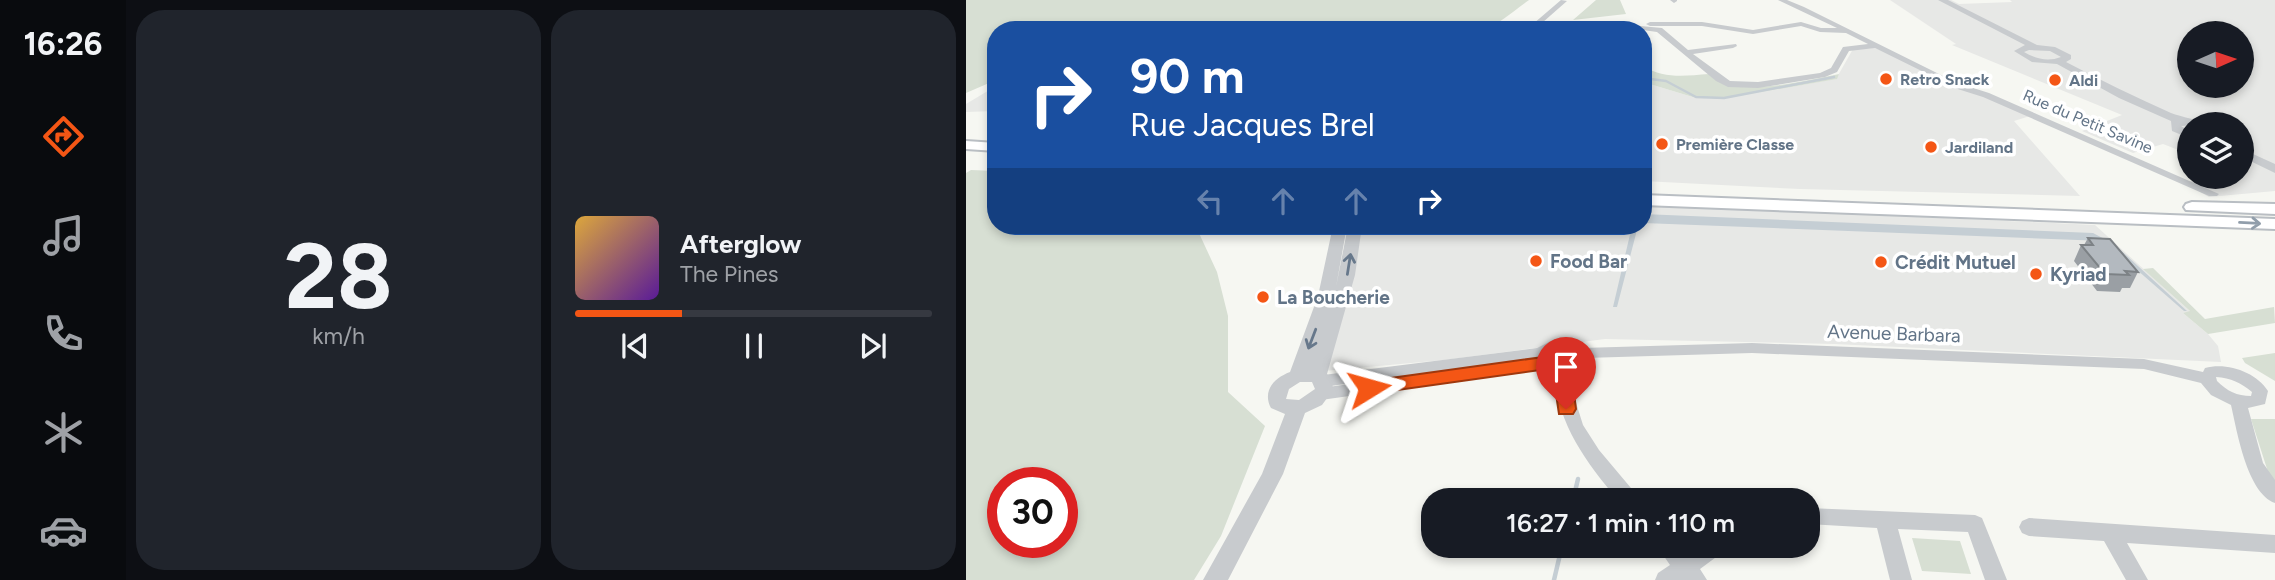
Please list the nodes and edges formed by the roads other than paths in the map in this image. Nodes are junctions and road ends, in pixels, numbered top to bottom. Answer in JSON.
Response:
{"nodes":[{"id":1,"x":1781,"y":0,"type":"edge"},
{"id":2,"x":1940,"y":0,"type":"edge"},
{"id":3,"x":1564,"y":1,"type":"edge"},
{"id":4,"x":1540,"y":21,"type":"edge"},
{"id":5,"x":1652,"y":23,"type":"edge"},
{"id":6,"x":1652,"y":30,"type":"edge"},
{"id":7,"x":1847,"y":31,"type":"junction"},
{"id":8,"x":1733,"y":46,"type":"dead end"},
{"id":9,"x":1876,"y":46,"type":"junction"},
{"id":10,"x":2025,"y":47,"type":"junction"},
{"id":11,"x":2035,"y":47,"type":"junction"},
{"id":12,"x":1688,"y":52,"type":"junction"},
{"id":13,"x":2059,"y":62,"type":"junction"},
{"id":14,"x":2177,"y":121,"type":"edge"},
{"id":15,"x":966,"y":145,"type":"edge"},
{"id":16,"x":987,"y":146,"type":"edge"},
{"id":17,"x":966,"y":157,"type":"edge"},
{"id":18,"x":987,"y":158,"type":"edge"},
{"id":19,"x":2254,"y":159,"type":"edge"},
{"id":20,"x":2275,"y":169,"type":"edge"},
{"id":21,"x":1652,"y":187,"type":"edge"},
{"id":22,"x":2213,"y":194,"type":"dead end"},
{"id":23,"x":1652,"y":200,"type":"edge"},
{"id":24,"x":2275,"y":209,"type":"edge"},
{"id":25,"x":2275,"y":224,"type":"edge"},
{"id":26,"x":1338,"y":235,"type":"edge"},
{"id":27,"x":1354,"y":235,"type":"edge"},
{"id":28,"x":1578,"y":353,"type":"junction"},
{"id":29,"x":1542,"y":358,"type":"junction"},
{"id":30,"x":1562,"y":369,"type":"junction"},
{"id":31,"x":2207,"y":379,"type":"junction"},
{"id":32,"x":1315,"y":382,"type":"junction"},
{"id":33,"x":2267,"y":394,"type":"edge"},
{"id":34,"x":2238,"y":401,"type":"junction"},
{"id":35,"x":1297,"y":407,"type":"junction"},
{"id":36,"x":1619,"y":488,"type":"edge"},
{"id":37,"x":2275,"y":495,"type":"edge"},
{"id":38,"x":1820,"y":516,"type":"edge"},
{"id":39,"x":1885,"y":519,"type":"junction"},
{"id":40,"x":2029,"y":527,"type":"dead end"},
{"id":41,"x":2110,"y":532,"type":"junction"},
{"id":42,"x":2275,"y":544,"type":"edge"},
{"id":43,"x":1677,"y":558,"type":"edge"},
{"id":44,"x":1704,"y":558,"type":"edge"},
{"id":45,"x":1690,"y":573,"type":"edge"},
{"id":46,"x":1215,"y":580,"type":"edge"},
{"id":47,"x":1666,"y":580,"type":"edge"},
{"id":48,"x":1901,"y":580,"type":"edge"},
{"id":49,"x":1996,"y":580,"type":"edge"},
{"id":50,"x":2137,"y":580,"type":"edge"}],
"edges":[{"from":1,"to":7,"type":"street","name":"Rue du Petit Savine"},
{"from":2,"to":10,"type":"street"},
{"from":2,"to":11,"type":"street"},
{"from":3,"to":4,"type":"street"},
{"from":5,"to":7,"type":"street"},
{"from":6,"to":12,"type":"street"},
{"from":7,"to":9,"type":"street","name":"Rue du Petit Savine"},
{"from":8,"to":12,"type":"street"},
{"from":9,"to":12,"type":"street"},
{"from":9,"to":22,"type":"street","name":"Rue du Petit Savine"},
{"from":10,"to":11,"type":"street"},
{"from":10,"to":13,"type":"street"},
{"from":11,"to":13,"type":"street"},
{"from":13,"to":14,"type":"street"},
{"from":15,"to":16,"type":"main road"},
{"from":17,"to":18,"type":"main road"},
{"from":19,"to":20,"type":"street"},
{"from":21,"to":24,"type":"main road"},
{"from":23,"to":25,"type":"main road","one_way":true},
{"from":26,"to":32,"type":"street","one_way":true},
{"from":32,"to":27,"type":"street","one_way":true},
{"from":28,"to":29,"type":"street"},
{"from":28,"to":30,"type":"street"},
{"from":28,"to":31,"type":"street","name":"Avenue Barbara"},
{"from":29,"to":30,"type":"street"},
{"from":29,"to":32,"type":"street"},
{"from":30,"to":36,"type":"street"},
{"from":31,"to":33,"type":"street"},
{"from":31,"to":34,"type":"street"},
{"from":32,"to":35,"type":"street"},
{"from":32,"to":35,"type":"street"},
{"from":33,"to":34,"type":"street"},
{"from":34,"to":37,"type":"street"},
{"from":35,"to":46,"type":"street"},
{"from":38,"to":39,"type":"street"},
{"from":39,"to":48,"type":"street"},
{"from":39,"to":49,"type":"street"},
{"from":40,"to":41,"type":"street"},
{"from":41,"to":42,"type":"street"},
{"from":41,"to":50,"type":"street"},
{"from":43,"to":45,"type":"street"},
{"from":44,"to":45,"type":"street"},
{"from":45,"to":47,"type":"street"}]}
